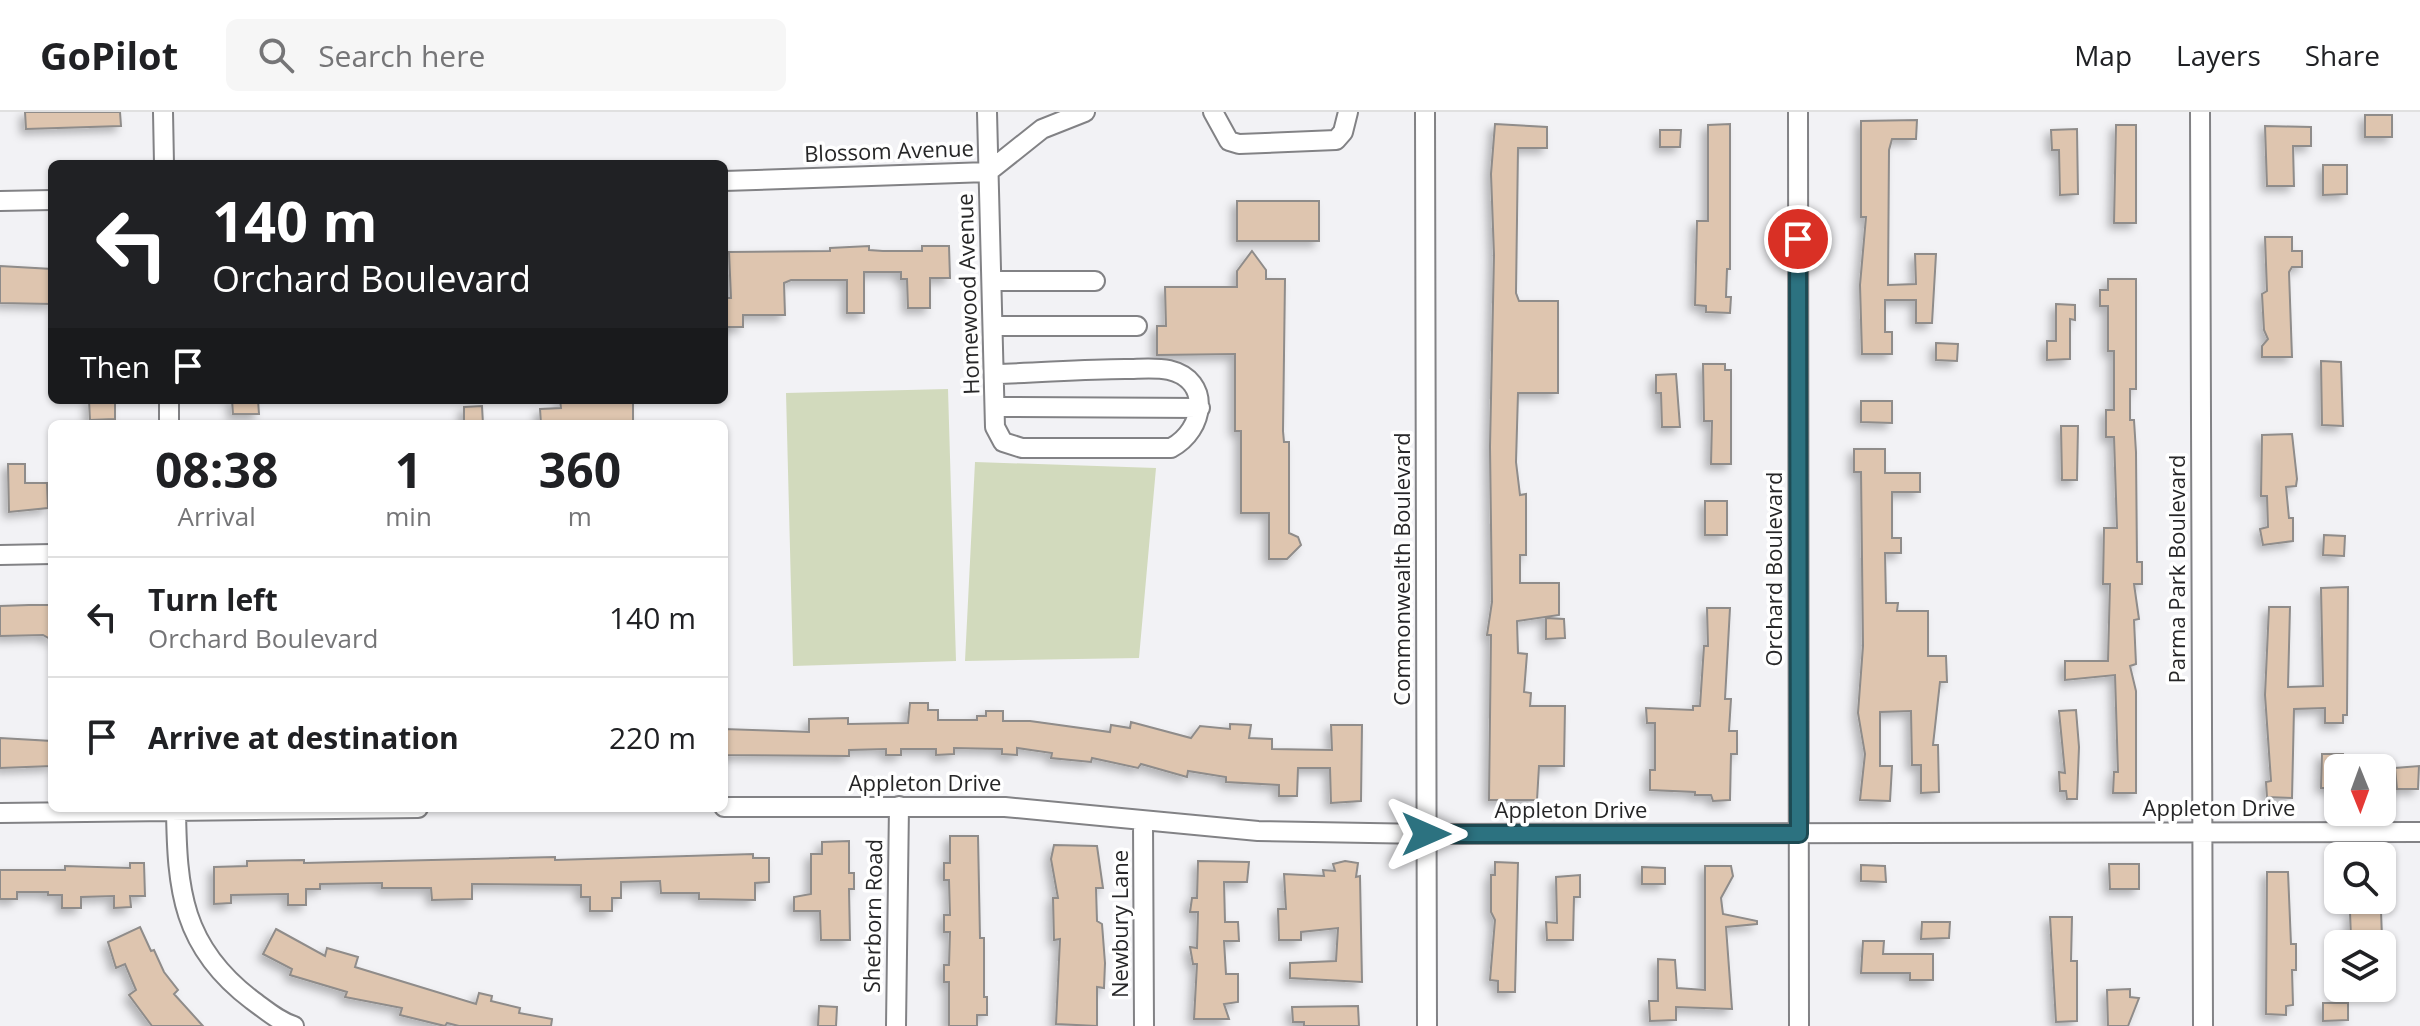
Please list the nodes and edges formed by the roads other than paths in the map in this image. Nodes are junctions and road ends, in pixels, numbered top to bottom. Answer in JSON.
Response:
{"nodes":[{"id":1,"x":163,"y":112,"type":"edge"},
{"id":2,"x":987,"y":112,"type":"edge"},
{"id":3,"x":1085,"y":112,"type":"edge"},
{"id":4,"x":1213,"y":112,"type":"edge"},
{"id":5,"x":1348,"y":112,"type":"edge"},
{"id":6,"x":1425,"y":112,"type":"edge"},
{"id":7,"x":1798,"y":112,"type":"edge"},
{"id":8,"x":2200,"y":112,"type":"edge"},
{"id":9,"x":164,"y":160,"type":"edge"},
{"id":10,"x":988,"y":172,"type":"junction"},
{"id":11,"x":728,"y":181,"type":"edge"},
{"id":12,"x":48,"y":200,"type":"edge"},
{"id":13,"x":0,"y":201,"type":"edge"},
{"id":14,"x":992,"y":281,"type":"junction"},
{"id":15,"x":1095,"y":281,"type":"dead end"},
{"id":16,"x":994,"y":326,"type":"junction"},
{"id":17,"x":1137,"y":326,"type":"dead end"},
{"id":18,"x":995,"y":374,"type":"junction"},
{"id":19,"x":995,"y":407,"type":"junction"},
{"id":20,"x":1200,"y":408,"type":"junction"},
{"id":21,"x":48,"y":554,"type":"edge"},
{"id":22,"x":0,"y":555,"type":"edge"},
{"id":23,"x":899,"y":806,"type":"junction"},
{"id":24,"x":728,"y":807,"type":"edge"},
{"id":25,"x":48,"y":812,"type":"edge"},
{"id":26,"x":176,"y":812,"type":"edge"},
{"id":27,"x":0,"y":813,"type":"edge"},
{"id":28,"x":1143,"y":821,"type":"junction"},
{"id":29,"x":2201,"y":832,"type":"junction"},
{"id":30,"x":2420,"y":832,"type":"edge"},
{"id":31,"x":1426,"y":834,"type":"junction"},
{"id":32,"x":1799,"y":834,"type":"junction"},
{"id":33,"x":294,"y":1026,"type":"edge"},
{"id":34,"x":896,"y":1026,"type":"edge"},
{"id":35,"x":1144,"y":1026,"type":"edge"},
{"id":36,"x":1427,"y":1026,"type":"edge"},
{"id":37,"x":1799,"y":1026,"type":"edge"},
{"id":38,"x":2203,"y":1026,"type":"edge"}],
"edges":[{"from":1,"to":9,"type":"street"},
{"from":2,"to":10,"type":"street","name":"Homewood Avenue"},
{"from":3,"to":10,"type":"street","name":"Blossom Avenue"},
{"from":4,"to":5,"type":"street"},
{"from":6,"to":31,"type":"street","name":"Commonwealth Boulevard"},
{"from":7,"to":32,"type":"street","name":"Orchard Boulevard"},
{"from":8,"to":29,"type":"street","name":"Parma Park Boulevard"},
{"from":10,"to":11,"type":"street","name":"Blossom Avenue"},
{"from":10,"to":14,"type":"street","name":"Homewood Avenue"},
{"from":12,"to":13,"type":"street"},
{"from":14,"to":15,"type":"street"},
{"from":14,"to":16,"type":"street","name":"Homewood Avenue"},
{"from":16,"to":17,"type":"street"},
{"from":16,"to":18,"type":"street","name":"Homewood Avenue"},
{"from":18,"to":19,"type":"street","name":"Homewood Avenue"},
{"from":18,"to":20,"type":"street"},
{"from":19,"to":20,"type":"street"},
{"from":19,"to":20,"type":"street","name":"Homewood Avenue"},
{"from":21,"to":22,"type":"street"},
{"from":23,"to":24,"type":"street","name":"Appleton Drive"},
{"from":23,"to":28,"type":"street","name":"Appleton Drive"},
{"from":23,"to":34,"type":"street","name":"Sherborn Road"},
{"from":25,"to":27,"type":"street"},
{"from":26,"to":33,"type":"street"},
{"from":28,"to":31,"type":"street","name":"Appleton Drive"},
{"from":28,"to":35,"type":"street","name":"Newbury Lane"},
{"from":29,"to":30,"type":"street","name":"Appleton Drive"},
{"from":29,"to":32,"type":"street","name":"Appleton Drive"},
{"from":29,"to":38,"type":"street","name":"Parma Park Boulevard"},
{"from":31,"to":32,"type":"street","name":"Appleton Drive"},
{"from":31,"to":36,"type":"street","name":"Commonwealth Boulevard"},
{"from":32,"to":37,"type":"street","name":"Orchard Boulevard"}]}
